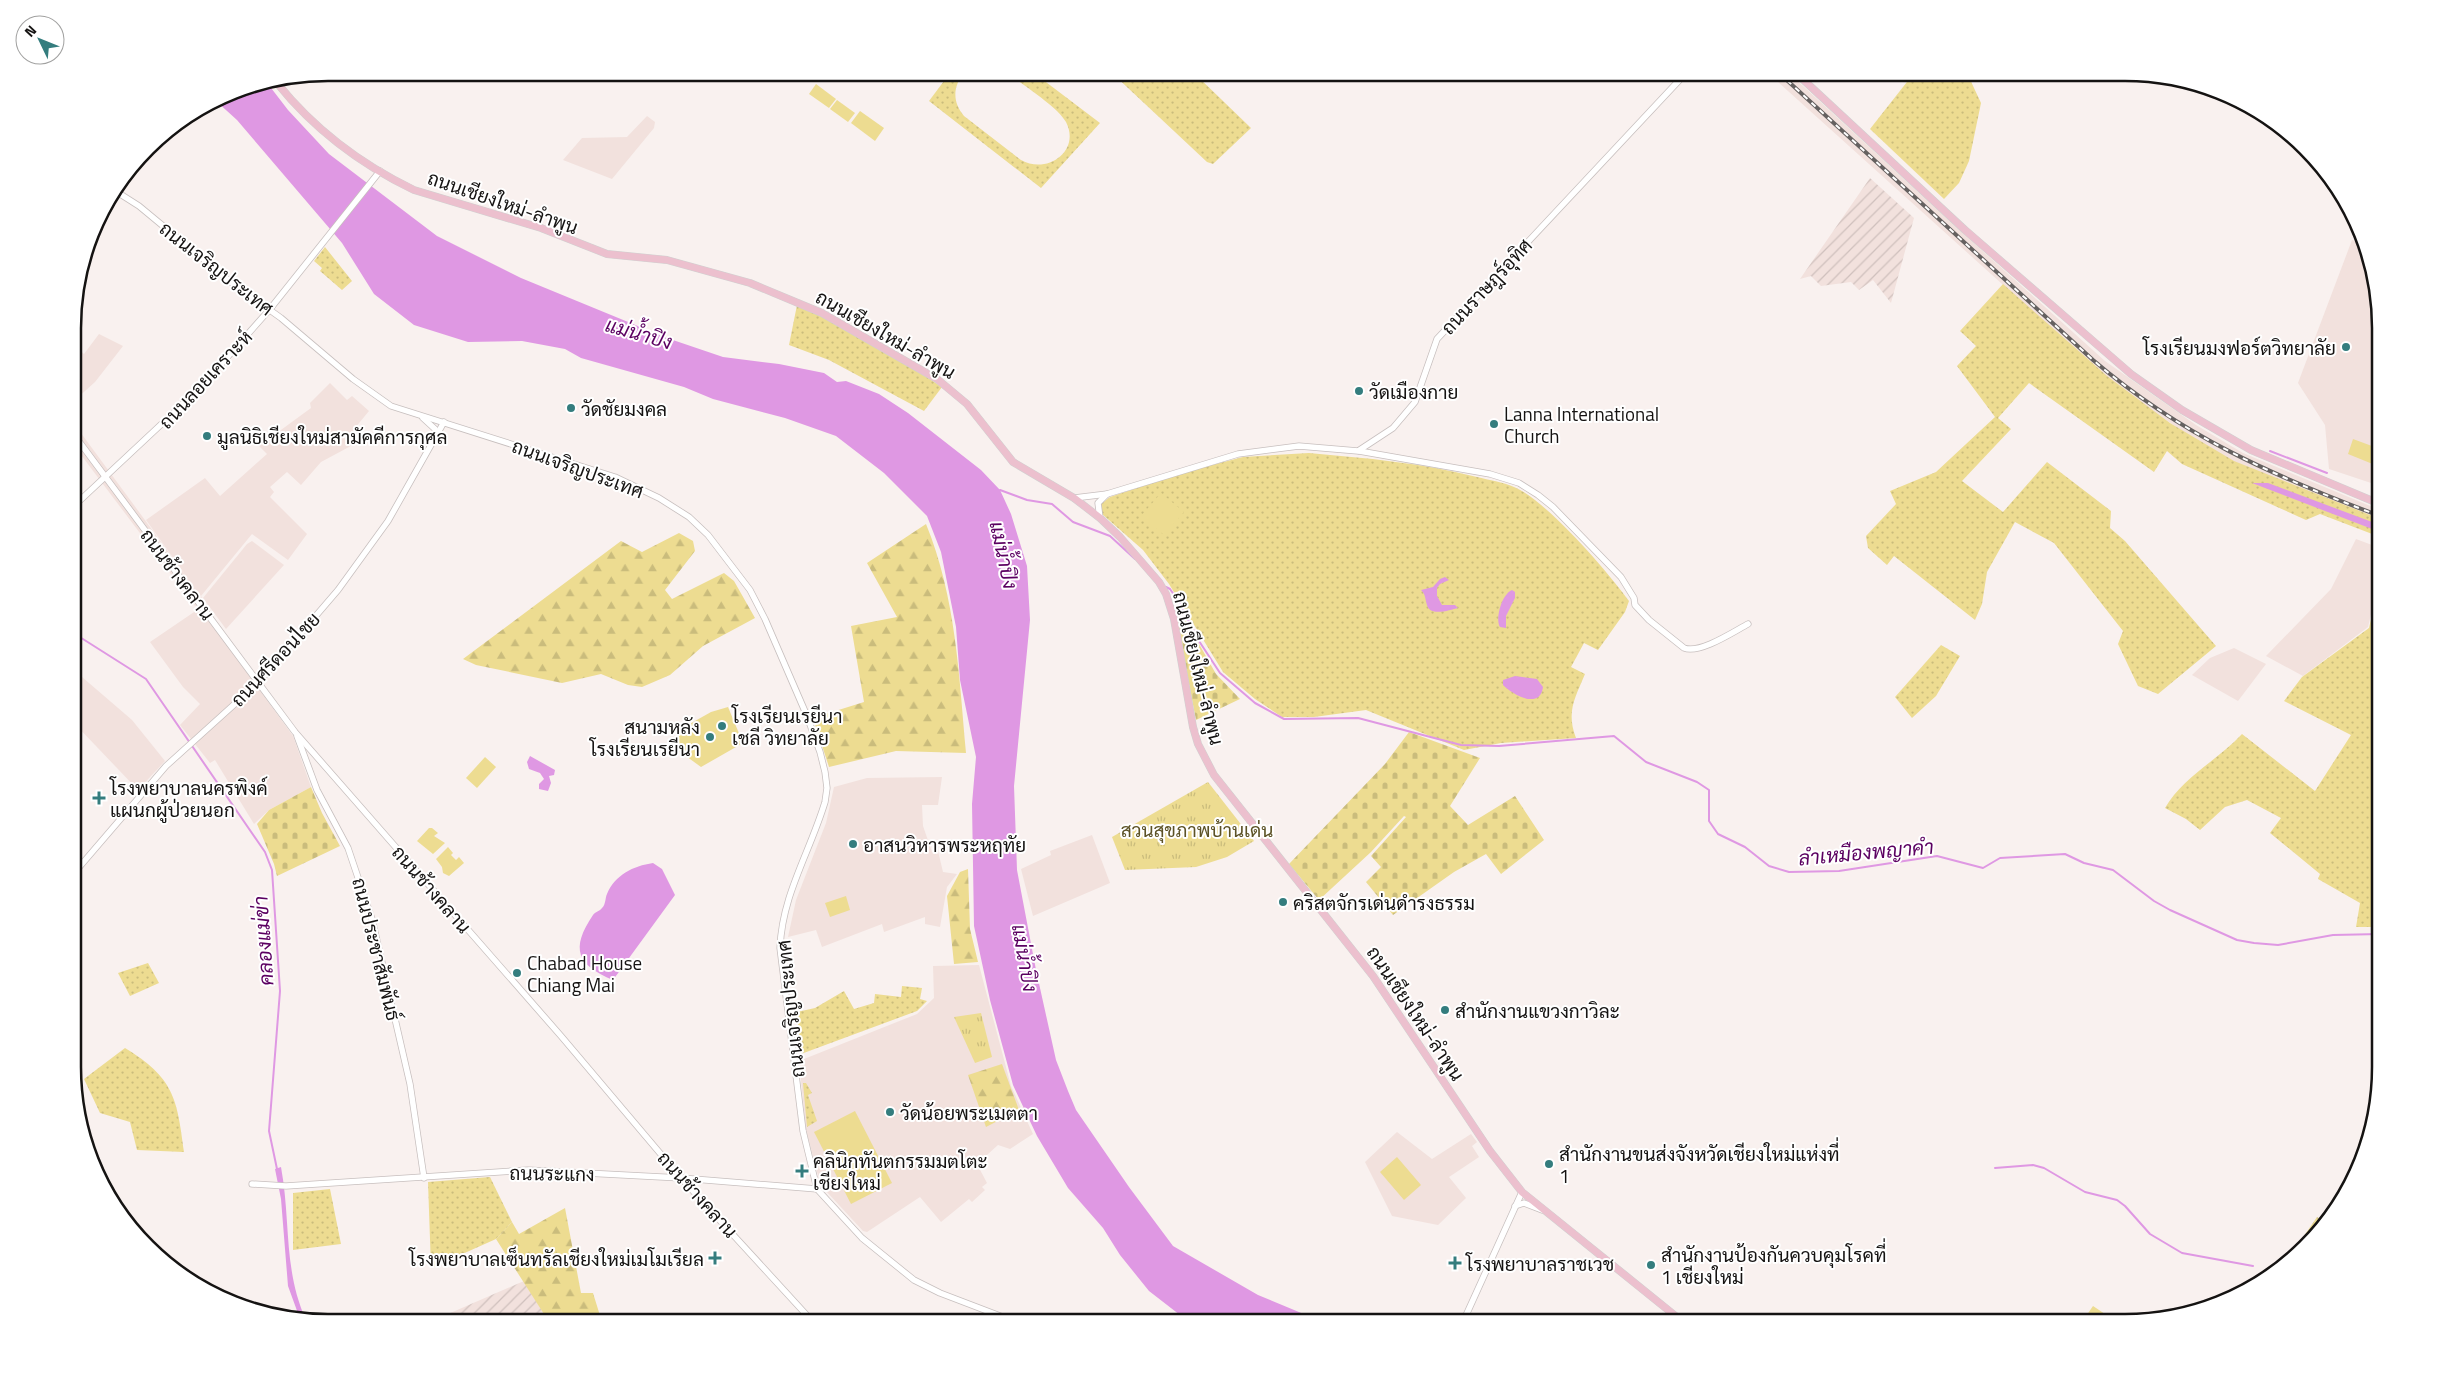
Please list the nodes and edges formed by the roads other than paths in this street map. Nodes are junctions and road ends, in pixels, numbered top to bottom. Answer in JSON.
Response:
{"nodes":[{"id":1,"x":1678,"y":81,"type":"edge"},
{"id":2,"x":1806,"y":81,"type":"edge"},
{"id":3,"x":279,"y":86,"type":"edge"},
{"id":4,"x":378,"y":173,"type":"junction"},
{"id":5,"x":121,"y":194,"type":"edge"},
{"id":6,"x":270,"y":309,"type":"junction"},
{"id":7,"x":421,"y":416,"type":"junction"},
{"id":8,"x":444,"y":422,"type":"junction"},
{"id":9,"x":437,"y":435,"type":"junction"},
{"id":10,"x":81,"y":444,"type":"edge"},
{"id":11,"x":1358,"y":451,"type":"junction"},
{"id":12,"x":106,"y":478,"type":"junction"},
{"id":13,"x":1107,"y":494,"type":"junction"},
{"id":14,"x":1074,"y":498,"type":"junction"},
{"id":15,"x":81,"y":501,"type":"edge"},
{"id":16,"x":2372,"y":501,"type":"edge"},
{"id":17,"x":1100,"y":518,"type":"junction"},
{"id":18,"x":1748,"y":624,"type":"dead end"},
{"id":19,"x":259,"y":682,"type":"junction"},
{"id":20,"x":295,"y":732,"type":"junction"},
{"id":21,"x":81,"y":865,"type":"edge"},
{"id":22,"x":424,"y":1178,"type":"junction"},
{"id":23,"x":681,"y":1178,"type":"junction"},
{"id":24,"x":1514,"y":1183,"type":"junction"},
{"id":25,"x":252,"y":1184,"type":"dead end"},
{"id":26,"x":817,"y":1189,"type":"junction"},
{"id":27,"x":1522,"y":1192,"type":"junction"},
{"id":28,"x":1515,"y":1207,"type":"junction"},
{"id":29,"x":1542,"y":1210,"type":"junction"},
{"id":30,"x":806,"y":1314,"type":"edge"},
{"id":31,"x":996,"y":1314,"type":"edge"},
{"id":32,"x":1467,"y":1314,"type":"edge"},
{"id":33,"x":1673,"y":1314,"type":"edge"}],
"edges":[{"from":1,"to":11,"type":"street","name":"ถนนราษฎร์อุทิศ"},
{"from":2,"to":16,"type":"main road"},
{"from":3,"to":4,"type":"main road","name":"ถนนเชียงใหม่-ลำพูน"},
{"from":4,"to":6,"type":"street","name":"ถนนลอยเคราะห์"},
{"from":4,"to":14,"type":"main road","name":"ถนนเชียงใหม่-ลำพูน"},
{"from":5,"to":6,"type":"street","name":"ถนนเจริญประเทศ"},
{"from":6,"to":7,"type":"street","name":"ถนนเจริญประเทศ"},
{"from":6,"to":12,"type":"street","name":"ถนนลอยเคราะห์"},
{"from":7,"to":8,"type":"street","name":"ถนนเจริญประเทศ"},
{"from":7,"to":9,"type":"street"},
{"from":8,"to":9,"type":"street","name":"ถนนศรีดอนไชย"},
{"from":8,"to":26,"type":"street","name":"ถนนเจริญประเทศ"},
{"from":9,"to":19,"type":"street","name":"ถนนศรีดอนไชย"},
{"from":10,"to":12,"type":"street","name":"ถนนช้างคลาน"},
{"from":11,"to":13,"type":"street"},
{"from":11,"to":18,"type":"street"},
{"from":12,"to":15,"type":"street","name":"ถนนลอยเคราะห์"},
{"from":12,"to":19,"type":"street","name":"ถนนช้างคลาน"},
{"from":13,"to":14,"type":"street"},
{"from":13,"to":17,"type":"street"},
{"from":14,"to":17,"type":"main road","name":"ถนนเชียงใหม่-ลำพูน"},
{"from":17,"to":24,"type":"main road","name":"ถนนเชียงใหม่-ลำพูน"},
{"from":19,"to":20,"type":"street","name":"ถนนช้างคลาน"},
{"from":19,"to":21,"type":"street","name":"ถนนศรีดอนไชย"},
{"from":20,"to":22,"type":"street","name":"ถนนประชาสัมพันธ์"},
{"from":20,"to":23,"type":"street","name":"ถนนช้างคลาน"},
{"from":22,"to":23,"type":"street","name":"ถนนระแกง"},
{"from":22,"to":25,"type":"street","name":"ถนนระแกง"},
{"from":23,"to":26,"type":"street","name":"ถนนระแกง"},
{"from":23,"to":30,"type":"street","name":"ถนนช้างคลาน"},
{"from":24,"to":27,"type":"main road","name":"ถนนเชียงใหม่-ลำพูน"},
{"from":24,"to":28,"type":"street"},
{"from":26,"to":31,"type":"street","name":"ถนนเจริญประเทศ"},
{"from":27,"to":28,"type":"street"},
{"from":27,"to":29,"type":"main road","name":"ถนนเชียงใหม่-ลำพูน"},
{"from":28,"to":29,"type":"street"},
{"from":28,"to":32,"type":"street"},
{"from":29,"to":33,"type":"main road","name":"ถนนเชียงใหม่-ลำพูน"}]}
